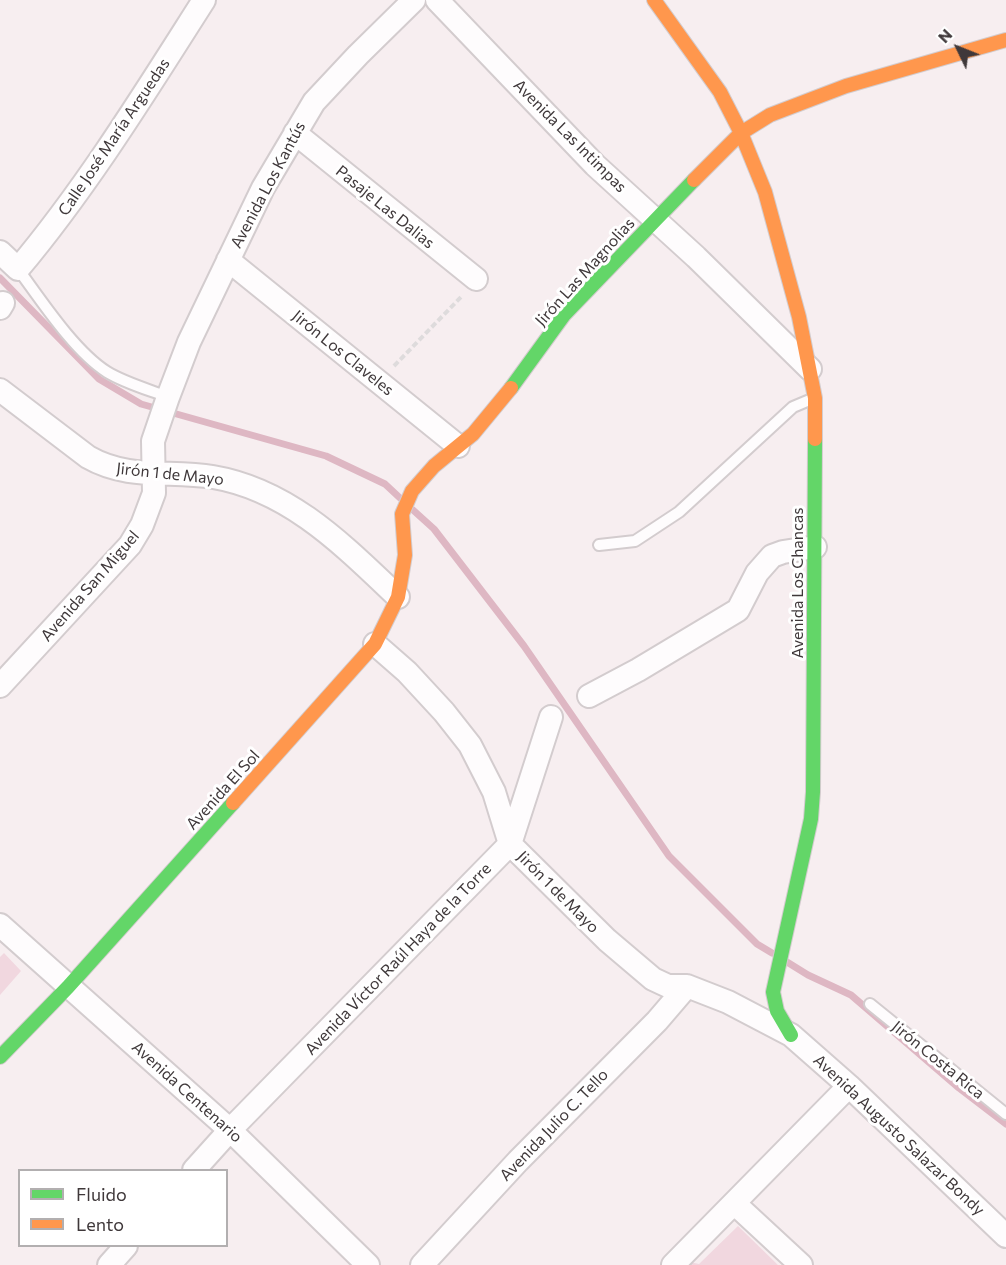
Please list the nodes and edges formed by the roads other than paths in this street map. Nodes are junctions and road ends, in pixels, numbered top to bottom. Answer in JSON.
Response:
{"nodes":[{"id":1,"x":204,"y":0,"type":"edge"},
{"id":2,"x":414,"y":0,"type":"edge"},
{"id":3,"x":436,"y":0,"type":"edge"},
{"id":4,"x":654,"y":0,"type":"edge"},
{"id":5,"x":1006,"y":40,"type":"edge"},
{"id":6,"x":741,"y":133,"type":"junction"},
{"id":7,"x":295,"y":134,"type":"junction"},
{"id":8,"x":655,"y":219,"type":"junction"},
{"id":9,"x":0,"y":252,"type":"edge"},
{"id":10,"x":228,"y":260,"type":"junction"},
{"id":11,"x":18,"y":269,"type":"junction"},
{"id":12,"x":476,"y":279,"type":"road end"},
{"id":13,"x":810,"y":369,"type":"junction"},
{"id":14,"x":0,"y":390,"type":"edge"},
{"id":15,"x":815,"y":398,"type":"junction"},
{"id":16,"x":167,"y":399,"type":"junction"},
{"id":17,"x":157,"y":425,"type":"joint"},
{"id":18,"x":458,"y":446,"type":"junction"},
{"id":19,"x":154,"y":473,"type":"junction"},
{"id":20,"x":402,"y":513,"type":"joint"},
{"id":21,"x":599,"y":545,"type":"dead end"},
{"id":22,"x":814,"y":547,"type":"junction"},
{"id":23,"x":398,"y":597,"type":"junction"},
{"id":24,"x":375,"y":644,"type":"junction"},
{"id":25,"x":0,"y":686,"type":"edge"},
{"id":26,"x":589,"y":696,"type":"dead end"},
{"id":27,"x":551,"y":717,"type":"dead end"},
{"id":28,"x":510,"y":844,"type":"junction"},
{"id":29,"x":0,"y":925,"type":"edge"},
{"id":30,"x":687,"y":986,"type":"junction"},
{"id":31,"x":68,"y":987,"type":"junction"},
{"id":32,"x":870,"y":1004,"type":"dead end"},
{"id":33,"x":791,"y":1035,"type":"junction"},
{"id":34,"x":0,"y":1057,"type":"edge"},
{"id":35,"x":849,"y":1086,"type":"junction"},
{"id":36,"x":1006,"y":1114,"type":"edge"},
{"id":37,"x":230,"y":1130,"type":"junction"},
{"id":38,"x":195,"y":1169,"type":"edge"},
{"id":39,"x":734,"y":1203,"type":"junction"},
{"id":40,"x":1006,"y":1236,"type":"edge"},
{"id":41,"x":124,"y":1247,"type":"edge"},
{"id":42,"x":109,"y":1265,"type":"edge"},
{"id":43,"x":369,"y":1265,"type":"edge"},
{"id":44,"x":422,"y":1265,"type":"edge"},
{"id":45,"x":673,"y":1265,"type":"edge"},
{"id":46,"x":801,"y":1265,"type":"edge"}],
"edges":[{"from":1,"to":11,"type":"street","name":"Calle José María Arguedas"},
{"from":2,"to":7,"type":"street","name":"Avenida Los Kantús"},
{"from":3,"to":8,"type":"street","name":"Avenida Las Intimpas"},
{"from":4,"to":6,"type":"street","name":"Avenida Los Chancas"},
{"from":5,"to":6,"type":"street","name":"Jirón Las Magnolias"},
{"from":6,"to":8,"type":"street","name":"Jirón Las Magnolias"},
{"from":6,"to":13,"type":"street","name":"Avenida Los Chancas"},
{"from":7,"to":10,"type":"street","name":"Avenida Los Kantús"},
{"from":7,"to":12,"type":"street","name":"Pasaje Las Dalias"},
{"from":8,"to":13,"type":"street","name":"Avenida Las Intimpas"},
{"from":8,"to":18,"type":"street","name":"Jirón Las Magnolias"},
{"from":9,"to":11,"type":"street"},
{"from":10,"to":16,"type":"street","name":"Avenida Los Kantús"},
{"from":10,"to":18,"type":"street","name":"Jirón Los Claveles"},
{"from":11,"to":16,"type":"lane"},
{"from":13,"to":15,"type":"street","name":"Avenida Los Chancas"},
{"from":14,"to":19,"type":"street","name":"Jirón 1 de Mayo"},
{"from":15,"to":21,"type":"lane"},
{"from":15,"to":22,"type":"street","name":"Avenida Los Chancas"},
{"from":16,"to":17,"type":"street","name":"Avenida Los Kantús"},
{"from":17,"to":19,"type":"street","name":"Avenida San Miguel"},
{"from":18,"to":20,"type":"street","name":"Jirón Las Magnolias"},
{"from":19,"to":23,"type":"street","name":"Jirón 1 de Mayo"},
{"from":19,"to":25,"type":"street","name":"Avenida San Miguel"},
{"from":20,"to":23,"type":"street","name":"Avenida El Sol"},
{"from":22,"to":26,"type":"street"},
{"from":22,"to":33,"type":"street","name":"Avenida Los Chancas"},
{"from":23,"to":24,"type":"street","name":"Avenida El Sol"},
{"from":24,"to":28,"type":"street","name":"Jirón 1 de Mayo"},
{"from":24,"to":31,"type":"street","name":"Avenida El Sol"},
{"from":27,"to":28,"type":"street","name":"Avenida Víctor Raúl Haya de la Torre"},
{"from":28,"to":30,"type":"street","name":"Jirón 1 de Mayo"},
{"from":28,"to":37,"type":"street","name":"Avenida Víctor Raúl Haya de la Torre"},
{"from":29,"to":31,"type":"street","name":"Avenida Centenario"},
{"from":30,"to":33,"type":"street","name":"Jirón 1 de Mayo"},
{"from":30,"to":44,"type":"street","name":"Avenida Julio C. Tello"},
{"from":31,"to":34,"type":"street","name":"Avenida El Sol"},
{"from":31,"to":37,"type":"street","name":"Avenida Centenario"},
{"from":32,"to":36,"type":"lane","name":"Jirón Costa Rica"},
{"from":33,"to":35,"type":"street","name":"Avenida Augusto Salazar Bondy"},
{"from":35,"to":39,"type":"street"},
{"from":35,"to":40,"type":"street","name":"Avenida Augusto Salazar Bondy"},
{"from":37,"to":38,"type":"street","name":"Avenida Víctor Raúl Haya de la Torre"},
{"from":37,"to":43,"type":"street","name":"Avenida Centenario"},
{"from":39,"to":45,"type":"street"},
{"from":39,"to":46,"type":"street"},
{"from":41,"to":42,"type":"street"}]}
